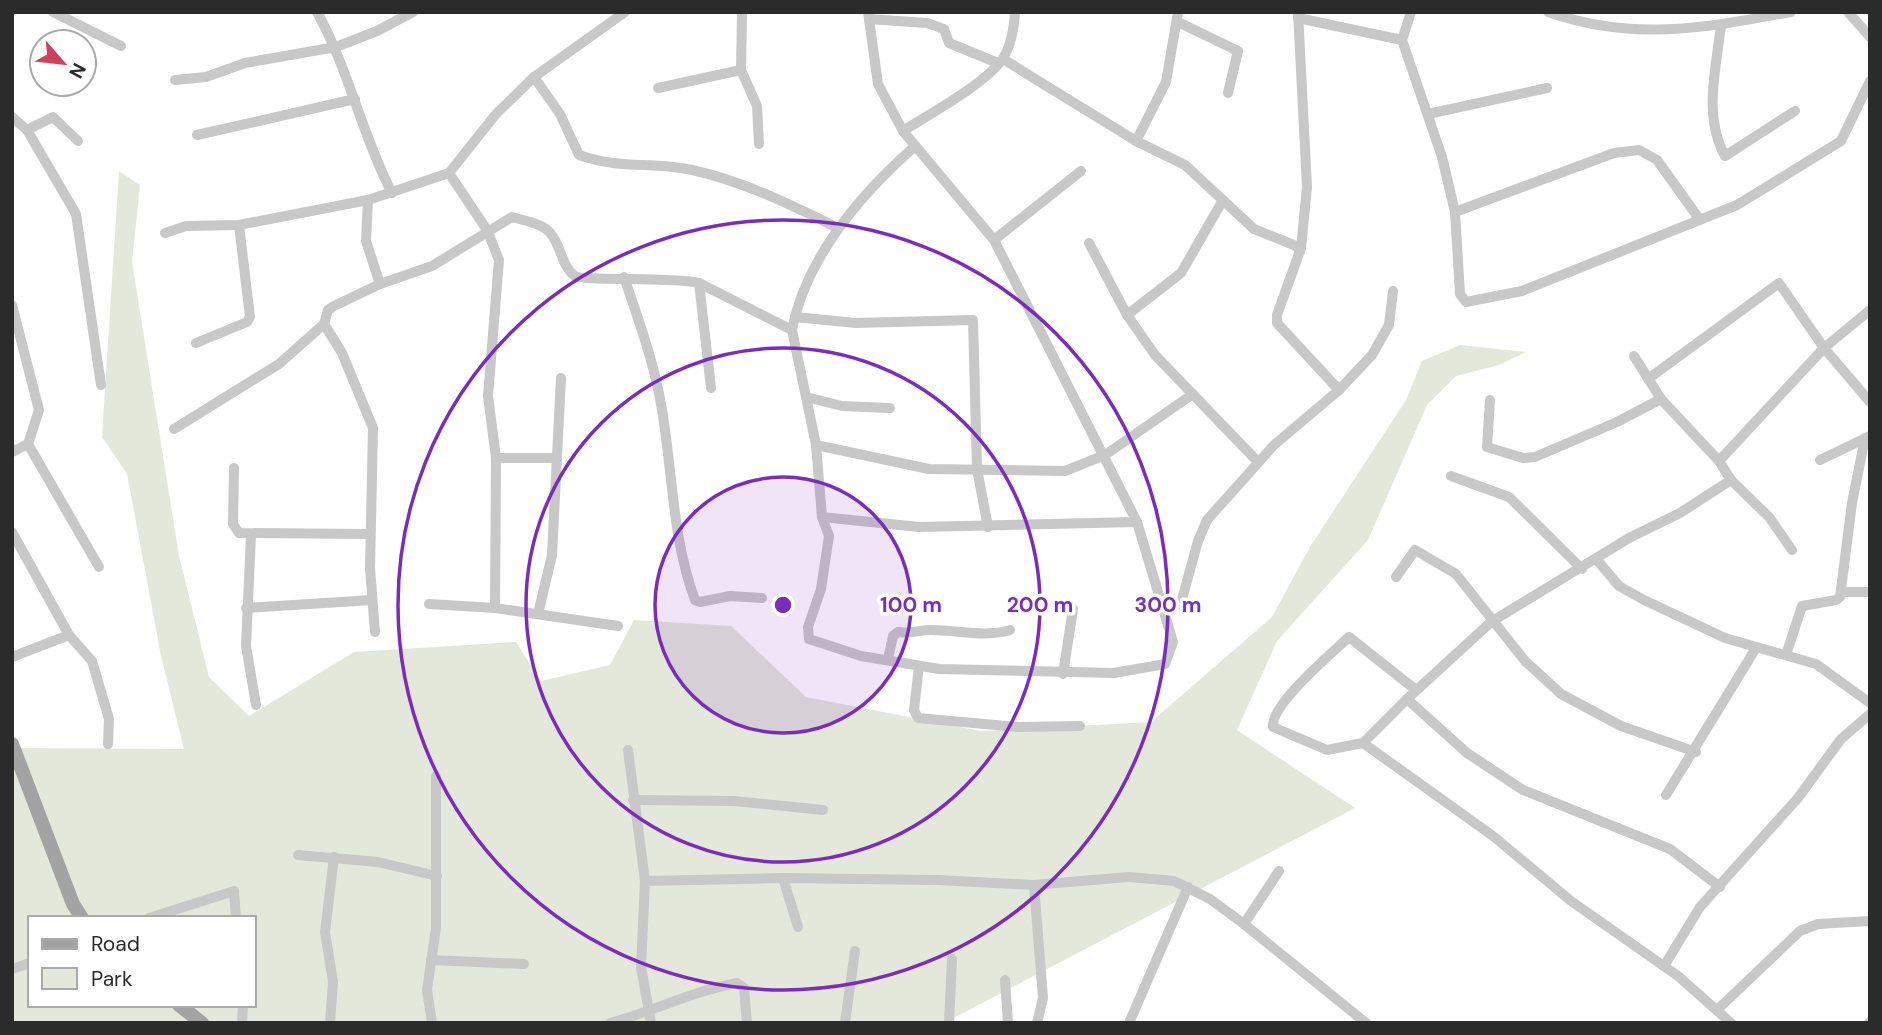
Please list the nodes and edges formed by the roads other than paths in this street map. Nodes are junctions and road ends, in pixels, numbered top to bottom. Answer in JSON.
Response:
{"nodes":[{"id":1,"x":53,"y":12,"type":"edge"},
{"id":2,"x":317,"y":12,"type":"edge"},
{"id":3,"x":413,"y":12,"type":"edge"},
{"id":4,"x":625,"y":12,"type":"edge"},
{"id":5,"x":742,"y":12,"type":"edge"},
{"id":6,"x":1014,"y":12,"type":"edge"},
{"id":7,"x":1411,"y":12,"type":"edge"},
{"id":8,"x":1548,"y":12,"type":"edge"},
{"id":9,"x":1791,"y":12,"type":"edge"},
{"id":10,"x":1848,"y":12,"type":"edge"},
{"id":11,"x":868,"y":15,"type":"edge"},
{"id":12,"x":1298,"y":15,"type":"edge"},
{"id":13,"x":1178,"y":17,"type":"edge"},
{"id":14,"x":1733,"y":17,"type":"edge"},
{"id":15,"x":1721,"y":25,"type":"junction"},
{"id":16,"x":1870,"y":37,"type":"edge"},
{"id":17,"x":1402,"y":40,"type":"junction"},
{"id":18,"x":121,"y":46,"type":"dead end"},
{"id":19,"x":336,"y":47,"type":"junction"},
{"id":20,"x":1000,"y":61,"type":"junction"},
{"id":21,"x":741,"y":70,"type":"junction"},
{"id":22,"x":534,"y":77,"type":"junction"},
{"id":23,"x":175,"y":80,"type":"dead end"},
{"id":24,"x":1870,"y":81,"type":"edge"},
{"id":25,"x":658,"y":88,"type":"dead end"},
{"id":26,"x":1547,"y":88,"type":"dead end"},
{"id":27,"x":1228,"y":93,"type":"dead end"},
{"id":28,"x":355,"y":99,"type":"junction"},
{"id":29,"x":1795,"y":111,"type":"dead end"},
{"id":30,"x":1428,"y":114,"type":"junction"},
{"id":31,"x":12,"y":117,"type":"edge"},
{"id":32,"x":27,"y":130,"type":"junction"},
{"id":33,"x":903,"y":131,"type":"junction"},
{"id":34,"x":197,"y":135,"type":"dead end"},
{"id":35,"x":78,"y":141,"type":"dead end"},
{"id":36,"x":1136,"y":141,"type":"junction"},
{"id":37,"x":759,"y":144,"type":"dead end"},
{"id":38,"x":914,"y":147,"type":"junction"},
{"id":39,"x":1081,"y":171,"type":"dead end"},
{"id":40,"x":449,"y":173,"type":"junction"},
{"id":41,"x":392,"y":194,"type":"junction"},
{"id":42,"x":368,"y":200,"type":"junction"},
{"id":43,"x":1223,"y":200,"type":"junction"},
{"id":44,"x":1455,"y":212,"type":"junction"},
{"id":45,"x":1700,"y":220,"type":"junction"},
{"id":46,"x":239,"y":225,"type":"junction"},
{"id":47,"x":838,"y":228,"type":"junction"},
{"id":48,"x":487,"y":230,"type":"junction"},
{"id":49,"x":165,"y":233,"type":"dead end"},
{"id":50,"x":994,"y":240,"type":"junction"},
{"id":51,"x":1088,"y":243,"type":"dead end"},
{"id":52,"x":1301,"y":248,"type":"junction"},
{"id":53,"x":624,"y":277,"type":"junction"},
{"id":54,"x":699,"y":283,"type":"junction"},
{"id":55,"x":380,"y":284,"type":"junction"},
{"id":56,"x":1393,"y":291,"type":"dead end"},
{"id":57,"x":12,"y":305,"type":"edge"},
{"id":58,"x":1870,"y":310,"type":"edge"},
{"id":59,"x":1127,"y":315,"type":"junction"},
{"id":60,"x":795,"y":317,"type":"junction"},
{"id":61,"x":324,"y":324,"type":"junction"},
{"id":62,"x":792,"y":330,"type":"junction"},
{"id":63,"x":196,"y":343,"type":"dead end"},
{"id":64,"x":1824,"y":348,"type":"junction"},
{"id":65,"x":1634,"y":356,"type":"dead end"},
{"id":66,"x":561,"y":379,"type":"dead end"},
{"id":67,"x":1648,"y":379,"type":"junction"},
{"id":68,"x":102,"y":385,"type":"dead end"},
{"id":69,"x":711,"y":388,"type":"dead end"},
{"id":70,"x":1339,"y":390,"type":"junction"},
{"id":71,"x":1193,"y":394,"type":"junction"},
{"id":72,"x":806,"y":397,"type":"junction"},
{"id":73,"x":1661,"y":399,"type":"junction"},
{"id":74,"x":1490,"y":400,"type":"dead end"},
{"id":75,"x":1870,"y":402,"type":"edge"},
{"id":76,"x":890,"y":408,"type":"dead end"},
{"id":77,"x":174,"y":429,"type":"dead end"},
{"id":78,"x":1867,"y":437,"type":"edge"},
{"id":79,"x":28,"y":444,"type":"junction"},
{"id":80,"x":816,"y":445,"type":"junction"},
{"id":81,"x":12,"y":452,"type":"edge"},
{"id":82,"x":1105,"y":455,"type":"junction"},
{"id":83,"x":496,"y":458,"type":"junction"},
{"id":84,"x":557,"y":458,"type":"junction"},
{"id":85,"x":1820,"y":460,"type":"dead end"},
{"id":86,"x":1718,"y":461,"type":"junction"},
{"id":87,"x":1258,"y":462,"type":"junction"},
{"id":88,"x":234,"y":468,"type":"dead end"},
{"id":89,"x":977,"y":469,"type":"junction"},
{"id":90,"x":1451,"y":476,"type":"dead end"},
{"id":91,"x":1731,"y":480,"type":"junction"},
{"id":92,"x":822,"y":517,"type":"junction"},
{"id":93,"x":1137,"y":522,"type":"junction"},
{"id":94,"x":988,"y":527,"type":"junction"},
{"id":95,"x":12,"y":532,"type":"edge"},
{"id":96,"x":370,"y":534,"type":"junction"},
{"id":97,"x":251,"y":535,"type":"junction"},
{"id":98,"x":1792,"y":550,"type":"dead end"},
{"id":99,"x":1597,"y":560,"type":"junction"},
{"id":100,"x":99,"y":567,"type":"dead end"},
{"id":101,"x":1582,"y":569,"type":"junction"},
{"id":102,"x":1396,"y":577,"type":"dead end"},
{"id":103,"x":1842,"y":592,"type":"junction"},
{"id":104,"x":1870,"y":592,"type":"edge"},
{"id":105,"x":762,"y":598,"type":"dead end"},
{"id":106,"x":372,"y":600,"type":"junction"},
{"id":107,"x":429,"y":604,"type":"dead end"},
{"id":108,"x":246,"y":608,"type":"junction"},
{"id":109,"x":495,"y":608,"type":"junction"},
{"id":110,"x":1073,"y":609,"type":"dead end"},
{"id":111,"x":1166,"y":612,"type":"junction"},
{"id":112,"x":538,"y":614,"type":"junction"},
{"id":113,"x":1491,"y":622,"type":"junction"},
{"id":114,"x":618,"y":626,"type":"dead end"},
{"id":115,"x":1010,"y":630,"type":"dead end"},
{"id":116,"x":375,"y":632,"type":"dead end"},
{"id":117,"x":69,"y":635,"type":"junction"},
{"id":118,"x":1756,"y":648,"type":"junction"},
{"id":119,"x":1786,"y":655,"type":"junction"},
{"id":120,"x":12,"y":657,"type":"edge"},
{"id":121,"x":888,"y":659,"type":"junction"},
{"id":122,"x":919,"y":666,"type":"junction"},
{"id":123,"x":1063,"y":674,"type":"junction"},
{"id":124,"x":1416,"y":690,"type":"junction"},
{"id":125,"x":1407,"y":699,"type":"junction"},
{"id":126,"x":1870,"y":703,"type":"edge"},
{"id":127,"x":256,"y":705,"type":"dead end"},
{"id":128,"x":1870,"y":714,"type":"edge"},
{"id":129,"x":1080,"y":726,"type":"dead end"},
{"id":130,"x":1363,"y":743,"type":"junction"},
{"id":131,"x":12,"y":744,"type":"edge"},
{"id":132,"x":108,"y":744,"type":"dead end"},
{"id":133,"x":628,"y":750,"type":"dead end"},
{"id":134,"x":1696,"y":752,"type":"junction"},
{"id":135,"x":436,"y":776,"type":"dead end"},
{"id":136,"x":1666,"y":795,"type":"dead end"},
{"id":137,"x":633,"y":800,"type":"junction"},
{"id":138,"x":823,"y":810,"type":"dead end"},
{"id":139,"x":299,"y":855,"type":"dead end"},
{"id":140,"x":334,"y":857,"type":"junction"},
{"id":141,"x":1279,"y":871,"type":"dead end"},
{"id":142,"x":437,"y":876,"type":"junction"},
{"id":143,"x":783,"y":878,"type":"junction"},
{"id":144,"x":645,"y":881,"type":"junction"},
{"id":145,"x":1034,"y":885,"type":"junction"},
{"id":146,"x":1188,"y":887,"type":"junction"},
{"id":147,"x":1720,"y":887,"type":"junction"},
{"id":148,"x":81,"y":916,"type":"edge"},
{"id":149,"x":155,"y":916,"type":"edge"},
{"id":150,"x":236,"y":916,"type":"edge"},
{"id":151,"x":1870,"y":921,"type":"edge"},
{"id":152,"x":1244,"y":924,"type":"junction"},
{"id":153,"x":798,"y":927,"type":"dead end"},
{"id":154,"x":855,"y":951,"type":"dead end"},
{"id":155,"x":953,"y":959,"type":"dead end"},
{"id":156,"x":431,"y":960,"type":"junction"},
{"id":157,"x":524,"y":964,"type":"dead end"},
{"id":158,"x":1664,"y":966,"type":"junction"},
{"id":159,"x":1005,"y":980,"type":"dead end"},
{"id":160,"x":182,"y":1007,"type":"edge"},
{"id":161,"x":1717,"y":1010,"type":"junction"},
{"id":162,"x":650,"y":1018,"type":"edge"},
{"id":163,"x":202,"y":1023,"type":"edge"},
{"id":164,"x":330,"y":1023,"type":"edge"},
{"id":165,"x":432,"y":1023,"type":"edge"},
{"id":166,"x":610,"y":1023,"type":"edge"},
{"id":167,"x":747,"y":1023,"type":"edge"},
{"id":168,"x":845,"y":1023,"type":"edge"},
{"id":169,"x":949,"y":1023,"type":"edge"},
{"id":170,"x":1008,"y":1023,"type":"edge"},
{"id":171,"x":1037,"y":1023,"type":"edge"},
{"id":172,"x":1129,"y":1023,"type":"edge"},
{"id":173,"x":1366,"y":1023,"type":"edge"},
{"id":174,"x":1731,"y":1023,"type":"edge"}],
"edges":[{"from":1,"to":18,"type":"street"},
{"from":2,"to":19,"type":"street"},
{"from":3,"to":19,"type":"street"},
{"from":4,"to":22,"type":"street"},
{"from":5,"to":21,"type":"street"},
{"from":6,"to":20,"type":"street"},
{"from":7,"to":17,"type":"street"},
{"from":8,"to":15,"type":"street"},
{"from":9,"to":14,"type":"street"},
{"from":10,"to":16,"type":"street"},
{"from":11,"to":20,"type":"street"},
{"from":11,"to":33,"type":"street"},
{"from":12,"to":17,"type":"street"},
{"from":12,"to":52,"type":"street"},
{"from":13,"to":27,"type":"street"},
{"from":13,"to":36,"type":"street"},
{"from":14,"to":15,"type":"street"},
{"from":15,"to":29,"type":"street"},
{"from":17,"to":30,"type":"street"},
{"from":19,"to":23,"type":"street"},
{"from":19,"to":28,"type":"street"},
{"from":20,"to":33,"type":"street"},
{"from":20,"to":36,"type":"street"},
{"from":21,"to":25,"type":"street"},
{"from":21,"to":37,"type":"street"},
{"from":22,"to":40,"type":"street"},
{"from":22,"to":47,"type":"street"},
{"from":24,"to":45,"type":"street"},
{"from":26,"to":30,"type":"street"},
{"from":28,"to":34,"type":"street"},
{"from":28,"to":41,"type":"street"},
{"from":30,"to":44,"type":"street"},
{"from":31,"to":32,"type":"street"},
{"from":32,"to":35,"type":"street"},
{"from":32,"to":68,"type":"street"},
{"from":33,"to":38,"type":"street"},
{"from":36,"to":43,"type":"street"},
{"from":38,"to":47,"type":"street"},
{"from":38,"to":50,"type":"street"},
{"from":39,"to":50,"type":"street"},
{"from":40,"to":41,"type":"street"},
{"from":40,"to":48,"type":"street"},
{"from":41,"to":42,"type":"street"},
{"from":42,"to":46,"type":"street"},
{"from":42,"to":55,"type":"street"},
{"from":43,"to":52,"type":"street"},
{"from":43,"to":59,"type":"street"},
{"from":44,"to":45,"type":"street"},
{"from":44,"to":45,"type":"street"},
{"from":46,"to":49,"type":"street"},
{"from":46,"to":63,"type":"street"},
{"from":47,"to":60,"type":"street"},
{"from":48,"to":53,"type":"street"},
{"from":48,"to":55,"type":"street"},
{"from":48,"to":83,"type":"street"},
{"from":50,"to":82,"type":"street"},
{"from":51,"to":59,"type":"street"},
{"from":52,"to":70,"type":"street"},
{"from":53,"to":54,"type":"street"},
{"from":53,"to":105,"type":"street"},
{"from":54,"to":62,"type":"street"},
{"from":54,"to":69,"type":"street"},
{"from":55,"to":61,"type":"street"},
{"from":56,"to":70,"type":"street"},
{"from":57,"to":79,"type":"street"},
{"from":58,"to":64,"type":"street"},
{"from":59,"to":71,"type":"street"},
{"from":60,"to":62,"type":"street"},
{"from":60,"to":89,"type":"street"},
{"from":61,"to":77,"type":"street"},
{"from":61,"to":96,"type":"street"},
{"from":62,"to":72,"type":"street"},
{"from":64,"to":67,"type":"street"},
{"from":64,"to":75,"type":"street"},
{"from":64,"to":86,"type":"street"},
{"from":65,"to":67,"type":"street"},
{"from":66,"to":84,"type":"street"},
{"from":67,"to":73,"type":"street"},
{"from":70,"to":87,"type":"street"},
{"from":71,"to":82,"type":"street"},
{"from":71,"to":87,"type":"street"},
{"from":72,"to":76,"type":"street"},
{"from":72,"to":80,"type":"street"},
{"from":73,"to":74,"type":"street"},
{"from":73,"to":86,"type":"street"},
{"from":78,"to":85,"type":"street"},
{"from":78,"to":103,"type":"street"},
{"from":79,"to":81,"type":"street"},
{"from":79,"to":100,"type":"street"},
{"from":80,"to":89,"type":"street"},
{"from":80,"to":92,"type":"street"},
{"from":82,"to":89,"type":"street"},
{"from":82,"to":93,"type":"street"},
{"from":83,"to":84,"type":"street"},
{"from":83,"to":109,"type":"street"},
{"from":84,"to":112,"type":"street"},
{"from":86,"to":91,"type":"street"},
{"from":87,"to":111,"type":"street"},
{"from":88,"to":97,"type":"street"},
{"from":89,"to":94,"type":"street"},
{"from":90,"to":101,"type":"street"},
{"from":91,"to":98,"type":"street"},
{"from":91,"to":99,"type":"street"},
{"from":92,"to":94,"type":"street"},
{"from":92,"to":121,"type":"street"},
{"from":93,"to":94,"type":"street"},
{"from":93,"to":111,"type":"street"},
{"from":95,"to":117,"type":"street"},
{"from":96,"to":97,"type":"street"},
{"from":96,"to":106,"type":"street"},
{"from":97,"to":108,"type":"street"},
{"from":99,"to":101,"type":"street"},
{"from":99,"to":118,"type":"street"},
{"from":101,"to":113,"type":"street"},
{"from":102,"to":113,"type":"street"},
{"from":103,"to":104,"type":"street"},
{"from":103,"to":119,"type":"street"},
{"from":106,"to":108,"type":"street"},
{"from":106,"to":116,"type":"street"},
{"from":107,"to":109,"type":"street"},
{"from":108,"to":127,"type":"street"},
{"from":109,"to":112,"type":"street"},
{"from":110,"to":123,"type":"street"},
{"from":111,"to":123,"type":"street"},
{"from":112,"to":114,"type":"street"},
{"from":113,"to":124,"type":"street"},
{"from":113,"to":134,"type":"street"},
{"from":115,"to":121,"type":"street"},
{"from":117,"to":120,"type":"street"},
{"from":117,"to":132,"type":"street"},
{"from":118,"to":119,"type":"street"},
{"from":118,"to":134,"type":"street"},
{"from":119,"to":126,"type":"street"},
{"from":121,"to":122,"type":"street"},
{"from":122,"to":123,"type":"street"},
{"from":122,"to":129,"type":"street"},
{"from":124,"to":125,"type":"street"},
{"from":124,"to":130,"type":"street"},
{"from":125,"to":130,"type":"street"},
{"from":125,"to":147,"type":"street"},
{"from":128,"to":147,"type":"street"},
{"from":130,"to":158,"type":"street"},
{"from":131,"to":148,"type":"main road"},
{"from":133,"to":137,"type":"street"},
{"from":134,"to":136,"type":"street"},
{"from":135,"to":142,"type":"street"},
{"from":137,"to":138,"type":"street"},
{"from":137,"to":144,"type":"street"},
{"from":139,"to":140,"type":"street"},
{"from":140,"to":142,"type":"street"},
{"from":140,"to":164,"type":"street"},
{"from":141,"to":152,"type":"street"},
{"from":142,"to":156,"type":"street"},
{"from":143,"to":144,"type":"street"},
{"from":143,"to":145,"type":"street"},
{"from":143,"to":153,"type":"street"},
{"from":144,"to":162,"type":"street"},
{"from":145,"to":146,"type":"street"},
{"from":145,"to":171,"type":"street"},
{"from":146,"to":152,"type":"street"},
{"from":146,"to":172,"type":"street"},
{"from":147,"to":158,"type":"street"},
{"from":149,"to":150,"type":"street"},
{"from":151,"to":161,"type":"street"},
{"from":152,"to":173,"type":"street"},
{"from":154,"to":168,"type":"street"},
{"from":155,"to":169,"type":"street"},
{"from":156,"to":157,"type":"street"},
{"from":156,"to":165,"type":"street"},
{"from":158,"to":161,"type":"street"},
{"from":159,"to":170,"type":"street"},
{"from":160,"to":163,"type":"main road"},
{"from":161,"to":174,"type":"street"},
{"from":162,"to":166,"type":"street"},
{"from":162,"to":167,"type":"street"}]}
